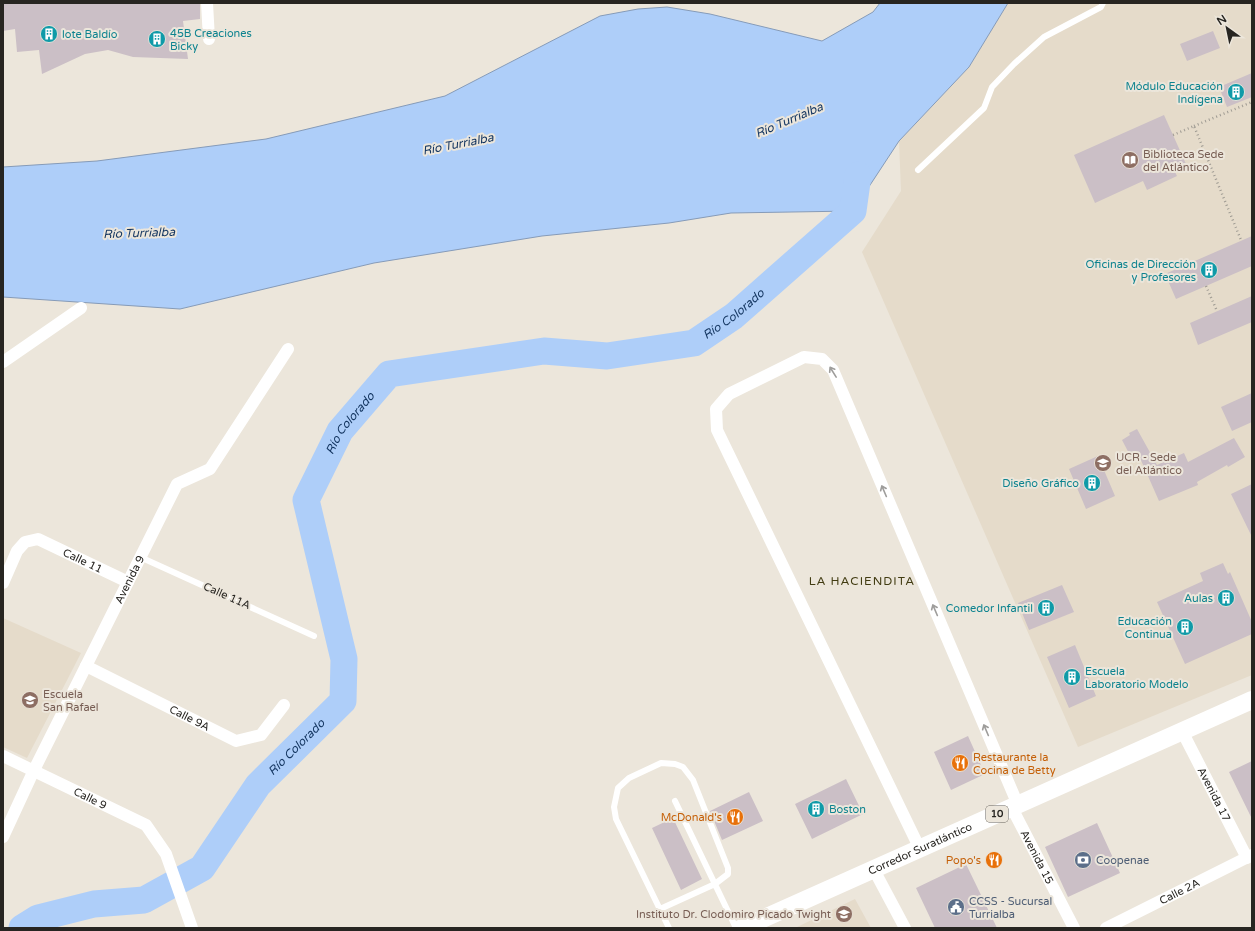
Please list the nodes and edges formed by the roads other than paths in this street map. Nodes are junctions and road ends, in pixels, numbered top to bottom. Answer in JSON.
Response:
{"nodes":[{"id":1,"x":207,"y":3,"type":"edge"},
{"id":2,"x":1103,"y":3,"type":"edge"},
{"id":3,"x":209,"y":39,"type":"dead end"},
{"id":4,"x":918,"y":170,"type":"dead end"},
{"id":5,"x":81,"y":308,"type":"dead end"},
{"id":6,"x":288,"y":349,"type":"dead end"},
{"id":7,"x":3,"y":362,"type":"edge"},
{"id":8,"x":140,"y":557,"type":"junction"},
{"id":9,"x":128,"y":582,"type":"junction"},
{"id":10,"x":3,"y":583,"type":"edge"},
{"id":11,"x":314,"y":636,"type":"dead end"},
{"id":12,"x":86,"y":666,"type":"junction"},
{"id":13,"x":1252,"y":700,"type":"edge"},
{"id":14,"x":284,"y":705,"type":"dead end"},
{"id":15,"x":1182,"y":731,"type":"junction"},
{"id":16,"x":3,"y":756,"type":"edge"},
{"id":17,"x":34,"y":770,"type":"junction"},
{"id":18,"x":675,"y":801,"type":"dead end"},
{"id":19,"x":1015,"y":806,"type":"junction"},
{"id":20,"x":3,"y":837,"type":"edge"},
{"id":21,"x":919,"y":848,"type":"junction"},
{"id":22,"x":1249,"y":856,"type":"edge"},
{"id":23,"x":873,"y":868,"type":"junction"},
{"id":24,"x":715,"y":884,"type":"junction"},
{"id":25,"x":660,"y":909,"type":"junction"},
{"id":26,"x":762,"y":924,"type":"edge"},
{"id":27,"x":192,"y":928,"type":"edge"},
{"id":28,"x":669,"y":928,"type":"edge"},
{"id":29,"x":736,"y":928,"type":"edge"},
{"id":30,"x":742,"y":928,"type":"edge"},
{"id":31,"x":905,"y":928,"type":"edge"},
{"id":32,"x":1074,"y":928,"type":"edge"},
{"id":33,"x":1106,"y":928,"type":"edge"}],
"edges":[{"from":1,"to":3,"type":"street"},
{"from":2,"to":4,"type":"lane"},
{"from":5,"to":7,"type":"street"},
{"from":6,"to":8,"type":"street","name":"Avenida 9"},
{"from":8,"to":9,"type":"street","name":"Avenida 9"},
{"from":8,"to":11,"type":"lane","name":"Calle 11A"},
{"from":9,"to":10,"type":"street","name":"Calle 11"},
{"from":9,"to":12,"type":"street","name":"Avenida 9"},
{"from":12,"to":14,"type":"street","name":"Calle 9A"},
{"from":12,"to":17,"type":"street","name":"Avenida 9"},
{"from":13,"to":15,"type":"main road","name":"Corredor Suratlántico","number":"10"},
{"from":15,"to":19,"type":"main road","name":"Corredor Suratlántico","number":"10"},
{"from":15,"to":22,"type":"street","name":"Avenida 17"},
{"from":16,"to":17,"type":"street","name":"Calle 9"},
{"from":17,"to":20,"type":"street","name":"Avenida 9"},
{"from":17,"to":27,"type":"street","name":"Calle 9"},
{"from":18,"to":24,"type":"lane"},
{"from":19,"to":21,"type":"main road","name":"Corredor Suratlántico","number":"10"},
{"from":19,"to":21,"type":"street","name":"Avenida 15","one_way":true},
{"from":19,"to":32,"type":"street","name":"Avenida 15"},
{"from":21,"to":23,"type":"main road","name":"Corredor Suratlántico","number":"10"},
{"from":22,"to":33,"type":"street","name":"Calle 2A"},
{"from":23,"to":26,"type":"main road","name":"Corredor Suratlántico","number":"10"},
{"from":23,"to":31,"type":"street"},
{"from":24,"to":25,"type":"lane"},
{"from":24,"to":25,"type":"lane"},
{"from":24,"to":29,"type":"lane"},
{"from":25,"to":28,"type":"lane"},
{"from":26,"to":30,"type":"main road","name":"Corredor Suratlántico","number":"10"}]}
